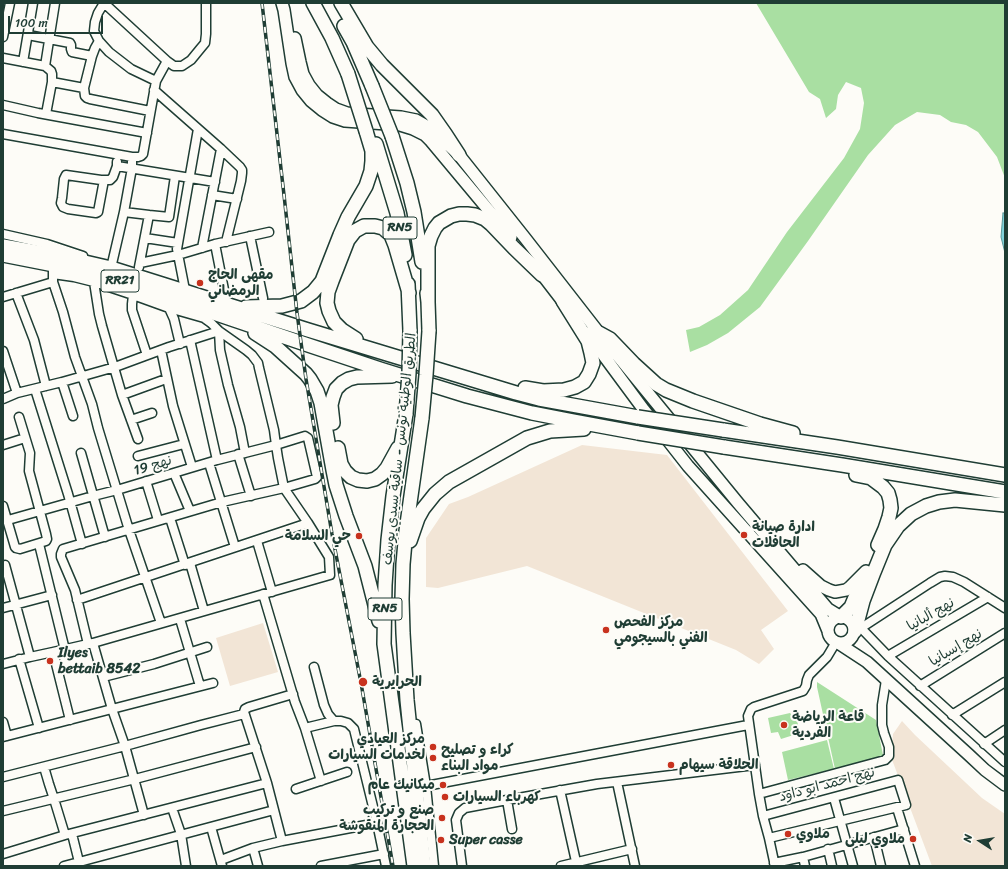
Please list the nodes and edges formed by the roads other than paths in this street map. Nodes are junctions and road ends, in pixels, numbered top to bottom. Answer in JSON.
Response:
{"nodes":[{"id":1,"x":10,"y":3,"type":"edge"},
{"id":2,"x":33,"y":3,"type":"edge"},
{"id":3,"x":55,"y":3,"type":"edge"},
{"id":4,"x":104,"y":3,"type":"edge"},
{"id":5,"x":206,"y":3,"type":"edge"},
{"id":6,"x":282,"y":3,"type":"edge"},
{"id":7,"x":289,"y":3,"type":"edge"},
{"id":8,"x":313,"y":3,"type":"edge"},
{"id":9,"x":332,"y":3,"type":"edge"},
{"id":10,"x":341,"y":3,"type":"edge"},
{"id":11,"x":4,"y":24,"type":"edge"},
{"id":12,"x":28,"y":35,"type":"junction"},
{"id":13,"x":3,"y":37,"type":"edge"},
{"id":14,"x":49,"y":39,"type":"junction"},
{"id":15,"x":99,"y":41,"type":"junction"},
{"id":16,"x":92,"y":56,"type":"junction"},
{"id":17,"x":3,"y":58,"type":"edge"},
{"id":18,"x":167,"y":61,"type":"junction"},
{"id":19,"x":23,"y":62,"type":"junction"},
{"id":20,"x":45,"y":66,"type":"junction"},
{"id":21,"x":52,"y":82,"type":"junction"},
{"id":22,"x":155,"y":86,"type":"junction"},
{"id":23,"x":84,"y":88,"type":"junction"},
{"id":24,"x":3,"y":105,"type":"edge"},
{"id":25,"x":150,"y":111,"type":"junction"},
{"id":26,"x":46,"y":114,"type":"junction"},
{"id":27,"x":198,"y":129,"type":"junction"},
{"id":28,"x":369,"y":130,"type":"junction"},
{"id":29,"x":147,"y":133,"type":"junction"},
{"id":30,"x":3,"y":134,"type":"edge"},
{"id":31,"x":221,"y":149,"type":"junction"},
{"id":32,"x":118,"y":155,"type":"junction"},
{"id":33,"x":459,"y":155,"type":"junction"},
{"id":34,"x":132,"y":158,"type":"junction"},
{"id":35,"x":117,"y":166,"type":"junction"},
{"id":36,"x":132,"y":168,"type":"junction"},
{"id":37,"x":175,"y":176,"type":"junction"},
{"id":38,"x":190,"y":178,"type":"junction"},
{"id":39,"x":104,"y":180,"type":"junction"},
{"id":40,"x":215,"y":182,"type":"junction"},
{"id":41,"x":212,"y":195,"type":"junction"},
{"id":42,"x":237,"y":199,"type":"junction"},
{"id":43,"x":124,"y":212,"type":"junction"},
{"id":44,"x":149,"y":215,"type":"junction"},
{"id":45,"x":169,"y":217,"type":"junction"},
{"id":46,"x":183,"y":219,"type":"junction"},
{"id":47,"x":269,"y":232,"type":"dead end"},
{"id":48,"x":3,"y":234,"type":"edge"},
{"id":49,"x":250,"y":236,"type":"junction"},
{"id":50,"x":145,"y":238,"type":"junction"},
{"id":51,"x":226,"y":242,"type":"junction"},
{"id":52,"x":178,"y":243,"type":"junction"},
{"id":53,"x":215,"y":244,"type":"junction"},
{"id":54,"x":3,"y":246,"type":"edge"},
{"id":55,"x":202,"y":248,"type":"junction"},
{"id":56,"x":3,"y":255,"type":"edge"},
{"id":57,"x":178,"y":255,"type":"junction"},
{"id":58,"x":140,"y":263,"type":"junction"},
{"id":59,"x":111,"y":268,"type":"junction"},
{"id":60,"x":53,"y":274,"type":"junction"},
{"id":61,"x":542,"y":275,"type":"junction"},
{"id":62,"x":137,"y":276,"type":"junction"},
{"id":63,"x":94,"y":282,"type":"junction"},
{"id":64,"x":185,"y":290,"type":"junction"},
{"id":65,"x":16,"y":293,"type":"junction"},
{"id":66,"x":409,"y":293,"type":"junction"},
{"id":67,"x":133,"y":295,"type":"junction"},
{"id":68,"x":3,"y":297,"type":"edge"},
{"id":69,"x":263,"y":298,"type":"dead end"},
{"id":70,"x":563,"y":301,"type":"junction"},
{"id":71,"x":428,"y":302,"type":"junction"},
{"id":72,"x":169,"y":308,"type":"junction"},
{"id":73,"x":232,"y":311,"type":"junction"},
{"id":74,"x":219,"y":331,"type":"junction"},
{"id":75,"x":599,"y":333,"type":"junction"},
{"id":76,"x":190,"y":340,"type":"junction"},
{"id":77,"x":180,"y":344,"type":"junction"},
{"id":78,"x":161,"y":350,"type":"junction"},
{"id":79,"x":3,"y":351,"type":"edge"},
{"id":80,"x":380,"y":351,"type":"junction"},
{"id":81,"x":147,"y":355,"type":"junction"},
{"id":82,"x":115,"y":367,"type":"junction"},
{"id":83,"x":82,"y":376,"type":"junction"},
{"id":84,"x":403,"y":376,"type":"junction"},
{"id":85,"x":166,"y":379,"type":"junction"},
{"id":86,"x":476,"y":381,"type":"junction"},
{"id":87,"x":62,"y":382,"type":"junction"},
{"id":88,"x":46,"y":386,"type":"junction"},
{"id":89,"x":35,"y":389,"type":"junction"},
{"id":90,"x":18,"y":393,"type":"junction"},
{"id":91,"x":122,"y":395,"type":"junction"},
{"id":92,"x":3,"y":399,"type":"edge"},
{"id":93,"x":152,"y":413,"type":"dead end"},
{"id":94,"x":73,"y":416,"type":"dead end"},
{"id":95,"x":19,"y":417,"type":"dead end"},
{"id":96,"x":131,"y":420,"type":"junction"},
{"id":97,"x":616,"y":429,"type":"junction"},
{"id":98,"x":25,"y":438,"type":"junction"},
{"id":99,"x":138,"y":439,"type":"dead end"},
{"id":100,"x":403,"y":440,"type":"junction"},
{"id":101,"x":184,"y":444,"type":"junction"},
{"id":102,"x":3,"y":445,"type":"edge"},
{"id":103,"x":276,"y":445,"type":"junction"},
{"id":104,"x":837,"y":447,"type":"junction"},
{"id":105,"x":81,"y":453,"type":"dead end"},
{"id":106,"x":242,"y":453,"type":"junction"},
{"id":107,"x":138,"y":456,"type":"dead end"},
{"id":108,"x":805,"y":460,"type":"junction"},
{"id":109,"x":213,"y":461,"type":"junction"},
{"id":110,"x":192,"y":467,"type":"junction"},
{"id":111,"x":174,"y":473,"type":"junction"},
{"id":112,"x":1005,"y":475,"type":"edge"},
{"id":113,"x":146,"y":481,"type":"junction"},
{"id":114,"x":284,"y":488,"type":"junction"},
{"id":115,"x":117,"y":490,"type":"junction"},
{"id":116,"x":1005,"y":492,"type":"edge"},
{"id":117,"x":93,"y":496,"type":"junction"},
{"id":118,"x":251,"y":496,"type":"junction"},
{"id":119,"x":222,"y":502,"type":"junction"},
{"id":120,"x":70,"y":503,"type":"junction"},
{"id":121,"x":1005,"y":505,"type":"edge"},
{"id":122,"x":3,"y":506,"type":"edge"},
{"id":123,"x":40,"y":511,"type":"junction"},
{"id":124,"x":190,"y":511,"type":"junction"},
{"id":125,"x":170,"y":518,"type":"junction"},
{"id":126,"x":8,"y":520,"type":"junction"},
{"id":127,"x":158,"y":520,"type":"junction"},
{"id":128,"x":308,"y":524,"type":"junction"},
{"id":129,"x":129,"y":530,"type":"junction"},
{"id":130,"x":105,"y":537,"type":"junction"},
{"id":131,"x":257,"y":541,"type":"junction"},
{"id":132,"x":39,"y":544,"type":"junction"},
{"id":133,"x":82,"y":544,"type":"junction"},
{"id":134,"x":235,"y":547,"type":"junction"},
{"id":135,"x":777,"y":549,"type":"junction"},
{"id":136,"x":187,"y":564,"type":"junction"},
{"id":137,"x":403,"y":564,"type":"junction"},
{"id":138,"x":4,"y":565,"type":"dead end"},
{"id":139,"x":866,"y":571,"type":"junction"},
{"id":140,"x":146,"y":578,"type":"junction"},
{"id":141,"x":272,"y":592,"type":"junction"},
{"id":142,"x":263,"y":594,"type":"junction"},
{"id":143,"x":52,"y":595,"type":"junction"},
{"id":144,"x":988,"y":597,"type":"junction"},
{"id":145,"x":77,"y":600,"type":"junction"},
{"id":146,"x":16,"y":605,"type":"junction"},
{"id":147,"x":3,"y":608,"type":"edge"},
{"id":148,"x":1005,"y":608,"type":"edge"},
{"id":149,"x":204,"y":611,"type":"junction"},
{"id":150,"x":841,"y":617,"type":"junction"},
{"id":151,"x":180,"y":618,"type":"junction"},
{"id":152,"x":161,"y":623,"type":"junction"},
{"id":153,"x":858,"y":629,"type":"junction"},
{"id":154,"x":828,"y":631,"type":"junction"},
{"id":155,"x":1005,"y":633,"type":"edge"},
{"id":156,"x":837,"y":643,"type":"junction"},
{"id":157,"x":90,"y":644,"type":"junction"},
{"id":158,"x":384,"y":644,"type":"junction"},
{"id":159,"x":207,"y":647,"type":"dead end"},
{"id":160,"x":65,"y":650,"type":"junction"},
{"id":161,"x":53,"y":652,"type":"junction"},
{"id":162,"x":190,"y":652,"type":"junction"},
{"id":163,"x":888,"y":656,"type":"junction"},
{"id":164,"x":30,"y":657,"type":"junction"},
{"id":165,"x":19,"y":660,"type":"junction"},
{"id":166,"x":867,"y":662,"type":"junction"},
{"id":167,"x":3,"y":664,"type":"edge"},
{"id":168,"x":314,"y":666,"type":"dead end"},
{"id":169,"x":103,"y":677,"type":"junction"},
{"id":170,"x":886,"y":680,"type":"junction"},
{"id":171,"x":1005,"y":682,"type":"edge"},
{"id":172,"x":214,"y":683,"type":"dead end"},
{"id":173,"x":200,"y":686,"type":"junction"},
{"id":174,"x":920,"y":686,"type":"junction"},
{"id":175,"x":293,"y":694,"type":"junction"},
{"id":176,"x":407,"y":700,"type":"junction"},
{"id":177,"x":112,"y":709,"type":"junction"},
{"id":178,"x":244,"y":714,"type":"junction"},
{"id":179,"x":952,"y":715,"type":"junction"},
{"id":180,"x":70,"y":720,"type":"junction"},
{"id":181,"x":334,"y":721,"type":"junction"},
{"id":182,"x":3,"y":722,"type":"edge"},
{"id":183,"x":748,"y":725,"type":"junction"},
{"id":184,"x":39,"y":728,"type":"junction"},
{"id":185,"x":305,"y":728,"type":"junction"},
{"id":186,"x":1005,"y":730,"type":"edge"},
{"id":187,"x":5,"y":736,"type":"edge"},
{"id":188,"x":984,"y":744,"type":"junction"},
{"id":189,"x":125,"y":746,"type":"junction"},
{"id":190,"x":256,"y":747,"type":"junction"},
{"id":191,"x":1005,"y":762,"type":"edge"},
{"id":192,"x":755,"y":766,"type":"junction"},
{"id":193,"x":44,"y":767,"type":"junction"},
{"id":194,"x":347,"y":772,"type":"dead end"},
{"id":195,"x":3,"y":777,"type":"edge"},
{"id":196,"x":135,"y":779,"type":"junction"},
{"id":197,"x":321,"y":781,"type":"junction"},
{"id":198,"x":617,"y":782,"type":"junction"},
{"id":199,"x":267,"y":783,"type":"junction"},
{"id":200,"x":1005,"y":785,"type":"edge"},
{"id":201,"x":426,"y":786,"type":"junction"},
{"id":202,"x":296,"y":789,"type":"dead end"},
{"id":203,"x":560,"y":790,"type":"junction"},
{"id":204,"x":759,"y":794,"type":"junction"},
{"id":205,"x":834,"y":798,"type":"junction"},
{"id":206,"x":54,"y":799,"type":"junction"},
{"id":207,"x":507,"y":800,"type":"junction"},
{"id":208,"x":172,"y":808,"type":"junction"},
{"id":209,"x":897,"y":808,"type":"junction"},
{"id":210,"x":274,"y":810,"type":"junction"},
{"id":211,"x":3,"y":811,"type":"edge"},
{"id":212,"x":144,"y":815,"type":"junction"},
{"id":213,"x":763,"y":816,"type":"junction"},
{"id":214,"x":840,"y":821,"type":"junction"},
{"id":215,"x":377,"y":822,"type":"junction"},
{"id":216,"x":211,"y":827,"type":"junction"},
{"id":217,"x":512,"y":829,"type":"dead end"},
{"id":218,"x":904,"y":829,"type":"junction"},
{"id":219,"x":181,"y":834,"type":"junction"},
{"id":220,"x":69,"y":835,"type":"junction"},
{"id":221,"x":874,"y":837,"type":"junction"},
{"id":222,"x":769,"y":838,"type":"junction"},
{"id":223,"x":282,"y":841,"type":"junction"},
{"id":224,"x":847,"y":844,"type":"junction"},
{"id":225,"x":253,"y":848,"type":"junction"},
{"id":226,"x":632,"y":849,"type":"junction"},
{"id":227,"x":828,"y":849,"type":"junction"},
{"id":228,"x":3,"y":854,"type":"edge"},
{"id":229,"x":384,"y":854,"type":"junction"},
{"id":230,"x":803,"y":857,"type":"junction"},
{"id":231,"x":222,"y":863,"type":"edge"},
{"id":232,"x":419,"y":863,"type":"edge"},
{"id":233,"x":79,"y":864,"type":"edge"},
{"id":234,"x":338,"y":864,"type":"edge"},
{"id":235,"x":576,"y":864,"type":"edge"},
{"id":236,"x":775,"y":864,"type":"edge"},
{"id":237,"x":64,"y":866,"type":"edge"},
{"id":238,"x":186,"y":866,"type":"edge"},
{"id":239,"x":258,"y":866,"type":"edge"},
{"id":240,"x":321,"y":866,"type":"edge"},
{"id":241,"x":386,"y":866,"type":"edge"},
{"id":242,"x":434,"y":866,"type":"edge"},
{"id":243,"x":462,"y":866,"type":"edge"},
{"id":244,"x":561,"y":866,"type":"edge"},
{"id":245,"x":635,"y":866,"type":"edge"},
{"id":246,"x":805,"y":866,"type":"edge"},
{"id":247,"x":832,"y":866,"type":"edge"},
{"id":248,"x":853,"y":866,"type":"edge"},
{"id":249,"x":881,"y":866,"type":"edge"},
{"id":250,"x":916,"y":866,"type":"edge"}],
"edges":[{"from":1,"to":11,"type":"street"},
{"from":2,"to":12,"type":"street"},
{"from":3,"to":14,"type":"street"},
{"from":4,"to":15,"type":"street"},
{"from":4,"to":18,"type":"street"},
{"from":5,"to":18,"type":"street"},
{"from":6,"to":61,"type":"main road"},
{"from":7,"to":33,"type":"main road"},
{"from":8,"to":28,"type":"highway","name":"الطريق الوطنية تونس - ساقية سيدي يوسف","number":"RN5","bridge":true},
{"from":9,"to":71,"type":"highway","name":"الطريق الوطنية تونس - ساقية سيدي يوسف","number":"RN5","bridge":true},
{"from":10,"to":33,"type":"highway"},
{"from":11,"to":13,"type":"street"},
{"from":12,"to":14,"type":"street"},
{"from":12,"to":19,"type":"street"},
{"from":14,"to":16,"type":"street"},
{"from":14,"to":20,"type":"street"},
{"from":15,"to":16,"type":"street"},
{"from":15,"to":22,"type":"street"},
{"from":16,"to":23,"type":"street"},
{"from":17,"to":19,"type":"street"},
{"from":18,"to":22,"type":"street"},
{"from":19,"to":20,"type":"street"},
{"from":20,"to":21,"type":"street"},
{"from":21,"to":23,"type":"street"},
{"from":21,"to":26,"type":"street"},
{"from":22,"to":25,"type":"street"},
{"from":22,"to":27,"type":"street"},
{"from":23,"to":25,"type":"street"},
{"from":24,"to":26,"type":"street"},
{"from":25,"to":29,"type":"street"},
{"from":26,"to":29,"type":"street"},
{"from":27,"to":31,"type":"street"},
{"from":27,"to":38,"type":"street"},
{"from":28,"to":66,"type":"highway","name":"الطريق الوطنية تونس - ساقية سيدي يوسف","number":"RN5"},
{"from":28,"to":73,"type":"highway"},
{"from":29,"to":34,"type":"street"},
{"from":30,"to":32,"type":"street"},
{"from":31,"to":40,"type":"street"},
{"from":31,"to":42,"type":"street"},
{"from":32,"to":34,"type":"street"},
{"from":32,"to":35,"type":"street"},
{"from":33,"to":75,"type":"main road"},
{"from":34,"to":36,"type":"street"},
{"from":35,"to":36,"type":"street"},
{"from":35,"to":39,"type":"street"},
{"from":36,"to":37,"type":"street"},
{"from":36,"to":43,"type":"street"},
{"from":37,"to":38,"type":"street"},
{"from":37,"to":45,"type":"street"},
{"from":38,"to":40,"type":"street"},
{"from":38,"to":46,"type":"street"},
{"from":39,"to":39,"type":"street"},
{"from":40,"to":41,"type":"street"},
{"from":41,"to":42,"type":"street"},
{"from":41,"to":55,"type":"street"},
{"from":42,"to":51,"type":"street"},
{"from":43,"to":44,"type":"street"},
{"from":43,"to":59,"type":"street"},
{"from":44,"to":45,"type":"street"},
{"from":44,"to":50,"type":"street"},
{"from":45,"to":46,"type":"street"},
{"from":46,"to":52,"type":"street"},
{"from":47,"to":49,"type":"street"},
{"from":48,"to":59,"type":"street"},
{"from":49,"to":51,"type":"street"},
{"from":49,"to":69,"type":"street"},
{"from":50,"to":52,"type":"street"},
{"from":50,"to":58,"type":"street"},
{"from":51,"to":53,"type":"street"},
{"from":52,"to":57,"type":"street"},
{"from":53,"to":55,"type":"street"},
{"from":53,"to":73,"type":"street"},
{"from":54,"to":59,"type":"highway","number":"RR21"},
{"from":55,"to":57,"type":"street"},
{"from":56,"to":60,"type":"highway","number":"RR21"},
{"from":57,"to":58,"type":"street"},
{"from":57,"to":64,"type":"street"},
{"from":58,"to":62,"type":"street"},
{"from":59,"to":62,"type":"highway","number":"RR21"},
{"from":60,"to":63,"type":"street"},
{"from":60,"to":65,"type":"street"},
{"from":60,"to":73,"type":"highway","number":"RR21"},
{"from":60,"to":83,"type":"street"},
{"from":61,"to":70,"type":"main road"},
{"from":61,"to":71,"type":"highway"},
{"from":62,"to":64,"type":"highway","number":"RR21"},
{"from":63,"to":67,"type":"street"},
{"from":63,"to":82,"type":"street"},
{"from":64,"to":73,"type":"highway","number":"RR21"},
{"from":65,"to":68,"type":"street"},
{"from":65,"to":88,"type":"street"},
{"from":66,"to":80,"type":"highway"},
{"from":66,"to":100,"type":"highway","name":"الطريق الوطنية تونس - ساقية سيدي يوسف","number":"RN5","bridge":true},
{"from":67,"to":72,"type":"street"},
{"from":67,"to":81,"type":"street"},
{"from":70,"to":86,"type":"highway"},
{"from":70,"to":154,"type":"main road"},
{"from":71,"to":137,"type":"highway","name":"الطريق الوطنية تونس - ساقية سيدي يوسف","number":"RN5","bridge":true},
{"from":72,"to":74,"type":"street"},
{"from":72,"to":77,"type":"street"},
{"from":73,"to":80,"type":"highway"},
{"from":73,"to":84,"type":"highway"},
{"from":73,"to":158,"type":"highway"},
{"from":74,"to":76,"type":"street"},
{"from":74,"to":103,"type":"street"},
{"from":74,"to":106,"type":"street"},
{"from":75,"to":104,"type":"highway"},
{"from":75,"to":135,"type":"main road"},
{"from":76,"to":77,"type":"street"},
{"from":76,"to":109,"type":"street"},
{"from":77,"to":78,"type":"street"},
{"from":78,"to":81,"type":"street"},
{"from":78,"to":85,"type":"street"},
{"from":79,"to":90,"type":"street"},
{"from":80,"to":86,"type":"highway"},
{"from":81,"to":82,"type":"street"},
{"from":82,"to":83,"type":"street"},
{"from":82,"to":91,"type":"street"},
{"from":83,"to":87,"type":"street"},
{"from":83,"to":115,"type":"street"},
{"from":84,"to":97,"type":"highway"},
{"from":84,"to":100,"type":"highway"},
{"from":85,"to":91,"type":"street"},
{"from":85,"to":101,"type":"street"},
{"from":86,"to":104,"type":"highway","bridge":true},
{"from":87,"to":88,"type":"street"},
{"from":87,"to":94,"type":"street"},
{"from":88,"to":89,"type":"street"},
{"from":89,"to":90,"type":"street"},
{"from":89,"to":120,"type":"street"},
{"from":90,"to":92,"type":"street"},
{"from":91,"to":96,"type":"street"},
{"from":93,"to":96,"type":"street"},
{"from":95,"to":98,"type":"street"},
{"from":96,"to":99,"type":"street"},
{"from":97,"to":108,"type":"highway","bridge":true},
{"from":97,"to":137,"type":"highway"},
{"from":98,"to":102,"type":"street"},
{"from":98,"to":123,"type":"street"},
{"from":100,"to":158,"type":"highway","name":"الطريق الوطنية تونس - ساقية سيدي يوسف","number":"RN5"},
{"from":101,"to":107,"type":"street"},
{"from":101,"to":110,"type":"street"},
{"from":103,"to":106,"type":"street","name":"نهج 19"},
{"from":103,"to":114,"type":"street"},
{"from":103,"to":114,"type":"street","name":"نهج 19"},
{"from":104,"to":112,"type":"highway"},
{"from":105,"to":117,"type":"street"},
{"from":106,"to":109,"type":"street","name":"نهج 19"},
{"from":106,"to":118,"type":"street"},
{"from":108,"to":116,"type":"highway"},
{"from":108,"to":139,"type":"highway"},
{"from":109,"to":110,"type":"street","name":"نهج 19"},
{"from":109,"to":119,"type":"street"},
{"from":110,"to":111,"type":"street","name":"نهج 19"},
{"from":111,"to":113,"type":"street","name":"نهج 19"},
{"from":111,"to":124,"type":"street"},
{"from":113,"to":115,"type":"street","name":"نهج 19"},
{"from":113,"to":127,"type":"street"},
{"from":114,"to":118,"type":"street"},
{"from":114,"to":128,"type":"street"},
{"from":115,"to":117,"type":"street","name":"نهج 19"},
{"from":115,"to":129,"type":"street"},
{"from":117,"to":120,"type":"street","name":"نهج 19"},
{"from":117,"to":130,"type":"street"},
{"from":118,"to":119,"type":"street"},
{"from":119,"to":124,"type":"street"},
{"from":119,"to":134,"type":"street"},
{"from":120,"to":123,"type":"street","name":"نهج 19"},
{"from":120,"to":133,"type":"street"},
{"from":121,"to":153,"type":"highway"},
{"from":122,"to":126,"type":"street"},
{"from":123,"to":126,"type":"street","name":"نهج 19"},
{"from":123,"to":132,"type":"street"},
{"from":124,"to":125,"type":"street"},
{"from":125,"to":127,"type":"street"},
{"from":125,"to":136,"type":"street"},
{"from":126,"to":132,"type":"street"},
{"from":127,"to":129,"type":"street"},
{"from":128,"to":131,"type":"street"},
{"from":128,"to":141,"type":"street"},
{"from":129,"to":130,"type":"street"},
{"from":129,"to":140,"type":"street"},
{"from":130,"to":133,"type":"street"},
{"from":131,"to":134,"type":"street"},
{"from":131,"to":141,"type":"street"},
{"from":132,"to":143,"type":"street"},
{"from":133,"to":145,"type":"street"},
{"from":134,"to":136,"type":"street"},
{"from":135,"to":139,"type":"main road"},
{"from":135,"to":150,"type":"main road"},
{"from":136,"to":140,"type":"street"},
{"from":136,"to":149,"type":"street"},
{"from":137,"to":176,"type":"highway","name":"الطريق الوطنية تونس - ساقية سيدي يوسف","number":"RN5"},
{"from":138,"to":146,"type":"street"},
{"from":139,"to":150,"type":"highway"},
{"from":140,"to":145,"type":"street"},
{"from":140,"to":152,"type":"street"},
{"from":141,"to":142,"type":"street"},
{"from":142,"to":149,"type":"street"},
{"from":142,"to":175,"type":"street"},
{"from":143,"to":146,"type":"street"},
{"from":143,"to":160,"type":"street"},
{"from":144,"to":148,"type":"street"},
{"from":144,"to":153,"type":"street"},
{"from":144,"to":163,"type":"street","name":"نهج ألبانيا"},
{"from":145,"to":157,"type":"street"},
{"from":146,"to":147,"type":"street"},
{"from":146,"to":164,"type":"street"},
{"from":149,"to":151,"type":"street"},
{"from":150,"to":153,"type":"main road"},
{"from":150,"to":154,"type":"main road"},
{"from":151,"to":152,"type":"street"},
{"from":151,"to":162,"type":"street"},
{"from":152,"to":157,"type":"street"},
{"from":153,"to":156,"type":"main road"},
{"from":153,"to":163,"type":"street"},
{"from":153,"to":166,"type":"main road"},
{"from":154,"to":156,"type":"main road"},
{"from":155,"to":174,"type":"street","name":"نهج إسبانيا"},
{"from":156,"to":166,"type":"main road"},
{"from":156,"to":183,"type":"street"},
{"from":157,"to":160,"type":"street"},
{"from":157,"to":169,"type":"street"},
{"from":158,"to":232,"type":"highway","name":"الطريق الوطنية تونس - ساقية سيدي يوسف","number":"RN5"},
{"from":159,"to":162,"type":"street"},
{"from":160,"to":161,"type":"street"},
{"from":161,"to":164,"type":"street"},
{"from":161,"to":180,"type":"street"},
{"from":162,"to":169,"type":"street"},
{"from":162,"to":173,"type":"street"},
{"from":163,"to":174,"type":"street"},
{"from":164,"to":165,"type":"street"},
{"from":165,"to":167,"type":"street"},
{"from":165,"to":184,"type":"street"},
{"from":166,"to":170,"type":"main road"},
{"from":168,"to":181,"type":"street"},
{"from":169,"to":177,"type":"street"},
{"from":170,"to":200,"type":"main road"},
{"from":170,"to":204,"type":"street"},
{"from":171,"to":179,"type":"street"},
{"from":172,"to":173,"type":"street"},
{"from":173,"to":177,"type":"street"},
{"from":174,"to":179,"type":"street"},
{"from":175,"to":178,"type":"street"},
{"from":175,"to":185,"type":"street"},
{"from":176,"to":201,"type":"street"},
{"from":176,"to":232,"type":"highway","name":"الطريق الوطنية تونس - ساقية سيدي يوسف","number":"RN5"},
{"from":177,"to":180,"type":"street"},
{"from":177,"to":189,"type":"street"},
{"from":178,"to":189,"type":"street"},
{"from":178,"to":190,"type":"street"},
{"from":179,"to":188,"type":"street"},
{"from":180,"to":184,"type":"street"},
{"from":181,"to":185,"type":"street"},
{"from":181,"to":215,"type":"street"},
{"from":182,"to":187,"type":"street"},
{"from":183,"to":192,"type":"street"},
{"from":183,"to":201,"type":"street"},
{"from":184,"to":187,"type":"street"},
{"from":185,"to":197,"type":"street"},
{"from":186,"to":188,"type":"street"},
{"from":188,"to":191,"type":"street"},
{"from":189,"to":193,"type":"street"},
{"from":189,"to":196,"type":"street"},
{"from":190,"to":196,"type":"street"},
{"from":190,"to":199,"type":"street"},
{"from":192,"to":198,"type":"street"},
{"from":192,"to":204,"type":"street"},
{"from":193,"to":195,"type":"street"},
{"from":193,"to":206,"type":"street"},
{"from":194,"to":197,"type":"street"},
{"from":196,"to":206,"type":"street"},
{"from":196,"to":212,"type":"street"},
{"from":197,"to":202,"type":"street"},
{"from":198,"to":203,"type":"street"},
{"from":198,"to":226,"type":"street"},
{"from":199,"to":208,"type":"street"},
{"from":199,"to":210,"type":"street"},
{"from":201,"to":242,"type":"street"},
{"from":203,"to":207,"type":"street"},
{"from":203,"to":235,"type":"street"},
{"from":204,"to":213,"type":"street"},
{"from":205,"to":209,"type":"street","name":"نهج احمد ابو داود"},
{"from":205,"to":213,"type":"street","name":"نهج احمد ابو داود"},
{"from":205,"to":214,"type":"street"},
{"from":206,"to":211,"type":"street"},
{"from":206,"to":220,"type":"street"},
{"from":207,"to":217,"type":"street"},
{"from":207,"to":243,"type":"street"},
{"from":208,"to":212,"type":"street"},
{"from":208,"to":219,"type":"street"},
{"from":209,"to":214,"type":"street"},
{"from":209,"to":218,"type":"street"},
{"from":210,"to":216,"type":"street"},
{"from":210,"to":223,"type":"street"},
{"from":212,"to":220,"type":"street"},
{"from":213,"to":222,"type":"street"},
{"from":214,"to":222,"type":"street"},
{"from":214,"to":224,"type":"street"},
{"from":215,"to":223,"type":"street"},
{"from":215,"to":229,"type":"street"},
{"from":216,"to":219,"type":"street"},
{"from":216,"to":231,"type":"street"},
{"from":218,"to":221,"type":"street"},
{"from":218,"to":250,"type":"street"},
{"from":219,"to":233,"type":"street"},
{"from":219,"to":238,"type":"street"},
{"from":220,"to":228,"type":"street"},
{"from":220,"to":233,"type":"street"},
{"from":221,"to":224,"type":"street"},
{"from":221,"to":249,"type":"street"},
{"from":222,"to":236,"type":"street"},
{"from":223,"to":225,"type":"street"},
{"from":224,"to":227,"type":"street"},
{"from":224,"to":248,"type":"street"},
{"from":225,"to":231,"type":"street"},
{"from":225,"to":239,"type":"street"},
{"from":226,"to":235,"type":"street"},
{"from":226,"to":245,"type":"street"},
{"from":227,"to":230,"type":"street"},
{"from":227,"to":247,"type":"street"},
{"from":229,"to":234,"type":"street"},
{"from":229,"to":241,"type":"street"},
{"from":230,"to":236,"type":"street"},
{"from":230,"to":246,"type":"street"},
{"from":233,"to":237,"type":"street"},
{"from":234,"to":240,"type":"street"},
{"from":235,"to":244,"type":"street"}]}
